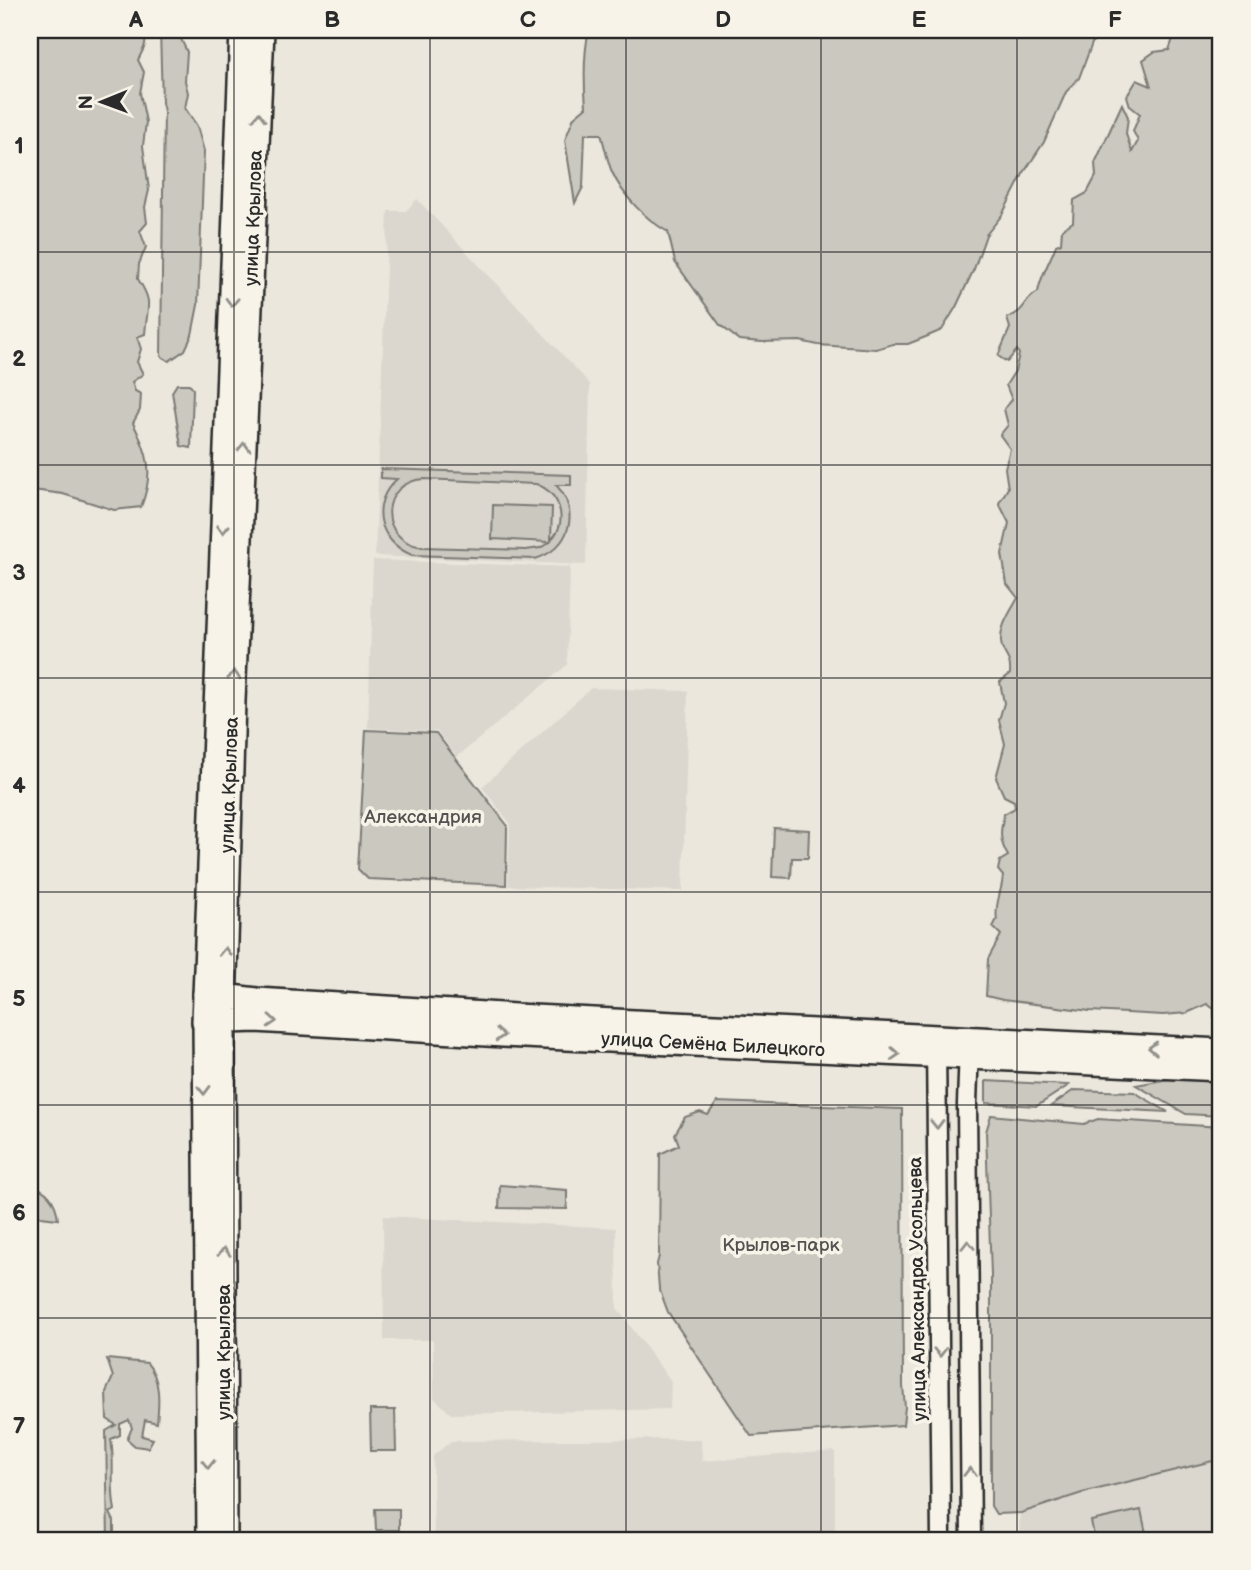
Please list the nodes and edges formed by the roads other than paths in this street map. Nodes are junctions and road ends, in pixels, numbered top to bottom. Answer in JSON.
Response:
{"nodes":[{"id":1,"x":242,"y":30,"type":"edge"},
{"id":2,"x":262,"y":30,"type":"edge"},
{"id":3,"x":215,"y":995,"type":"junction"},
{"id":4,"x":214,"y":1021,"type":"junction"},
{"id":5,"x":936,"y":1047,"type":"junction"},
{"id":6,"x":969,"y":1049,"type":"junction"},
{"id":7,"x":1221,"y":1051,"type":"edge"},
{"id":8,"x":1221,"y":1069,"type":"edge"},
{"id":9,"x":208,"y":1540,"type":"edge"},
{"id":10,"x":226,"y":1540,"type":"edge"},
{"id":11,"x":941,"y":1540,"type":"edge"},
{"id":12,"x":971,"y":1540,"type":"edge"}],
"edges":[{"from":1,"to":3,"type":"main road","name":"улица Крылова","one_way":true},
{"from":3,"to":2,"type":"main road","name":"улица Крылова","one_way":true},
{"from":3,"to":4,"type":"main road","name":"улица Крылова"},
{"from":3,"to":5,"type":"main road","name":"улица Семёна Билецкого"},
{"from":4,"to":5,"type":"main road","name":"улица Семёна Билецкого","one_way":true},
{"from":4,"to":9,"type":"main road","name":"улица Крылова","one_way":true},
{"from":10,"to":4,"type":"main road","name":"улица Крылова","one_way":true},
{"from":5,"to":6,"type":"main road","name":"улица Семёна Билецкого"},
{"from":5,"to":11,"type":"street","name":"улица Александра Усольцева","one_way":true},
{"from":7,"to":6,"type":"main road","name":"улица Семёна Билецкого","one_way":true},
{"from":6,"to":8,"type":"main road","name":"улица Семёна Билецкого"},
{"from":12,"to":6,"type":"street","one_way":true}]}
